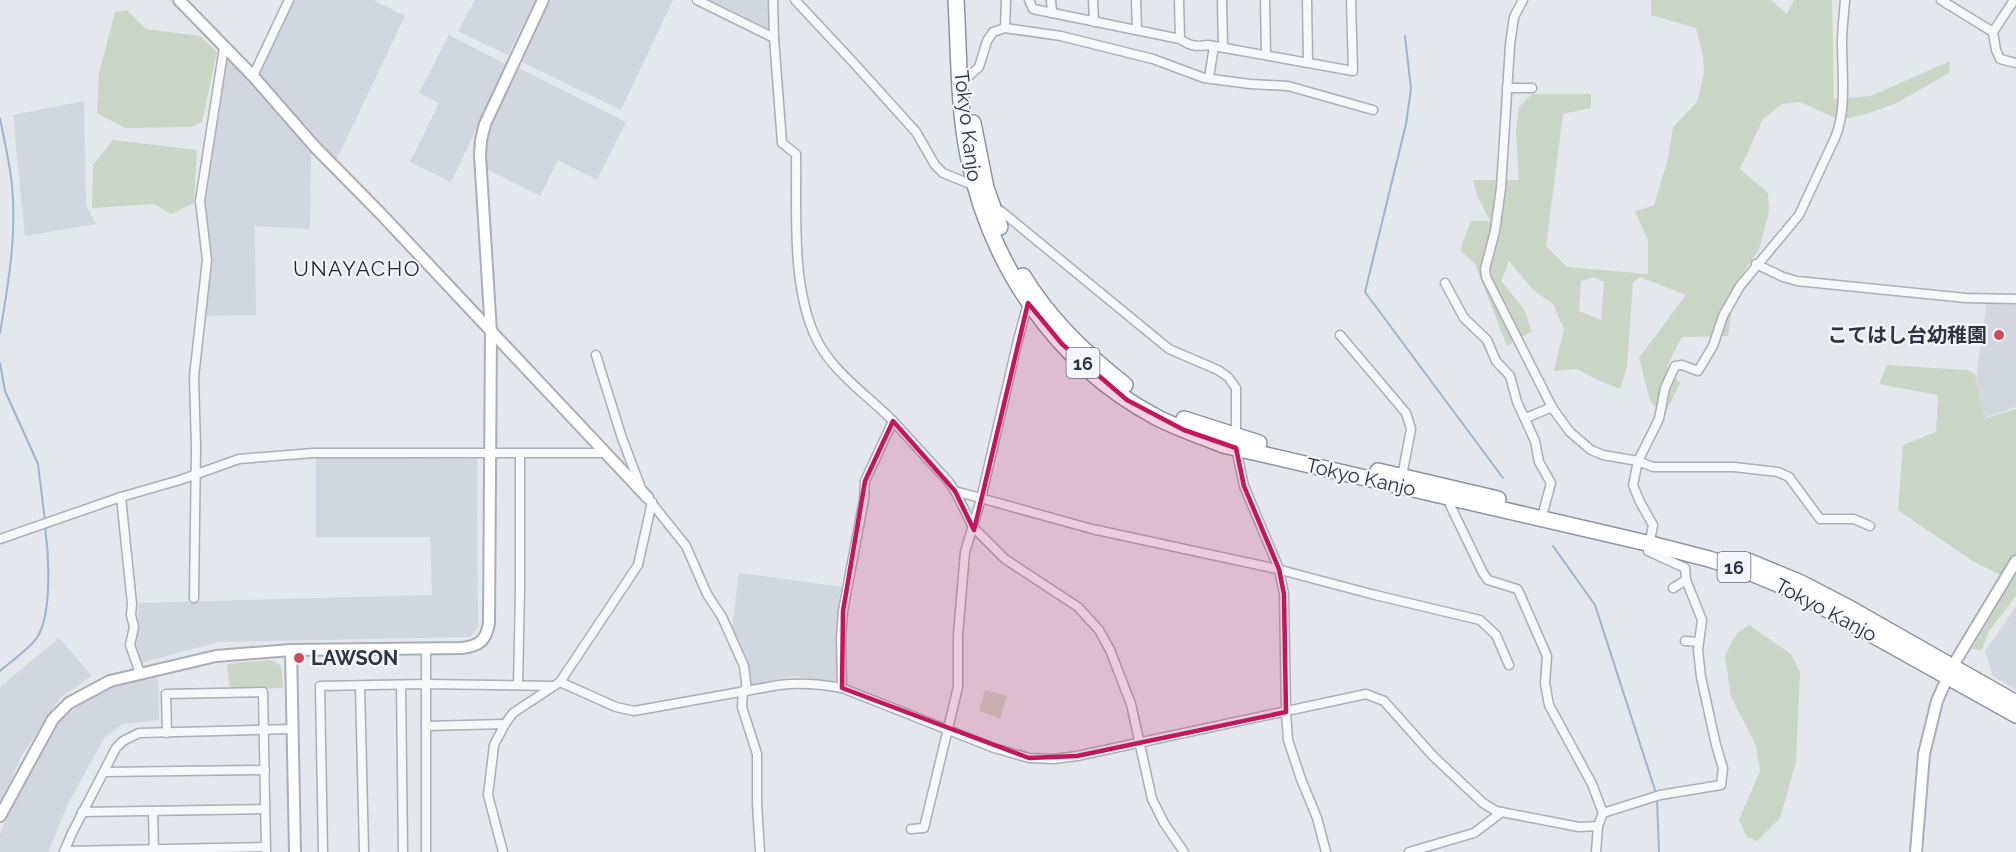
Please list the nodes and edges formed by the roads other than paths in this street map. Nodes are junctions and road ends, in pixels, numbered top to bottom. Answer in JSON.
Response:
{"nodes":[{"id":1,"x":179,"y":0,"type":"edge"},
{"id":2,"x":290,"y":0,"type":"edge"},
{"id":3,"x":543,"y":0,"type":"edge"},
{"id":4,"x":697,"y":0,"type":"edge"},
{"id":5,"x":773,"y":0,"type":"edge"},
{"id":6,"x":795,"y":0,"type":"edge"},
{"id":7,"x":956,"y":0,"type":"edge"},
{"id":8,"x":966,"y":0,"type":"edge"},
{"id":9,"x":1006,"y":0,"type":"edge"},
{"id":10,"x":1029,"y":0,"type":"edge"},
{"id":11,"x":1051,"y":0,"type":"edge"},
{"id":12,"x":1094,"y":0,"type":"edge"},
{"id":13,"x":1137,"y":0,"type":"edge"},
{"id":14,"x":1179,"y":0,"type":"edge"},
{"id":15,"x":1222,"y":0,"type":"edge"},
{"id":16,"x":1265,"y":0,"type":"edge"},
{"id":17,"x":1307,"y":0,"type":"edge"},
{"id":18,"x":1352,"y":0,"type":"edge"},
{"id":19,"x":1522,"y":0,"type":"edge"},
{"id":20,"x":1845,"y":0,"type":"edge"},
{"id":21,"x":1941,"y":0,"type":"edge"},
{"id":22,"x":2014,"y":0,"type":"edge"},
{"id":23,"x":1052,"y":13,"type":"junction"},
{"id":24,"x":1094,"y":22,"type":"junction"},
{"id":25,"x":1005,"y":27,"type":"junction"},
{"id":26,"x":1137,"y":30,"type":"junction"},
{"id":27,"x":1993,"y":32,"type":"junction"},
{"id":28,"x":774,"y":38,"type":"junction"},
{"id":29,"x":1180,"y":39,"type":"junction"},
{"id":30,"x":224,"y":47,"type":"junction"},
{"id":31,"x":1219,"y":47,"type":"junction"},
{"id":32,"x":1266,"y":55,"type":"junction"},
{"id":33,"x":1308,"y":62,"type":"junction"},
{"id":34,"x":2016,"y":63,"type":"edge"},
{"id":35,"x":970,"y":75,"type":"junction"},
{"id":36,"x":253,"y":76,"type":"junction"},
{"id":37,"x":1209,"y":78,"type":"junction"},
{"id":38,"x":1508,"y":88,"type":"junction"},
{"id":39,"x":1532,"y":88,"type":"dead end"},
{"id":40,"x":1374,"y":110,"type":"dead end"},
{"id":41,"x":975,"y":186,"type":"junction"},
{"id":42,"x":993,"y":211,"type":"junction"},
{"id":43,"x":1756,"y":264,"type":"junction"},
{"id":44,"x":1445,"y":283,"type":"dead end"},
{"id":45,"x":2016,"y":299,"type":"edge"},
{"id":46,"x":1028,"y":303,"type":"junction"},
{"id":47,"x":491,"y":332,"type":"junction"},
{"id":48,"x":1340,"y":335,"type":"dead end"},
{"id":49,"x":596,"y":355,"type":"dead end"},
{"id":50,"x":1552,"y":407,"type":"junction"},
{"id":51,"x":1526,"y":418,"type":"junction"},
{"id":52,"x":893,"y":421,"type":"junction"},
{"id":53,"x":1236,"y":442,"type":"junction"},
{"id":54,"x":489,"y":453,"type":"junction"},
{"id":55,"x":606,"y":453,"type":"junction"},
{"id":56,"x":520,"y":454,"type":"junction"},
{"id":57,"x":1638,"y":460,"type":"junction"},
{"id":58,"x":195,"y":473,"type":"junction"},
{"id":59,"x":1402,"y":476,"type":"junction"},
{"id":60,"x":956,"y":491,"type":"junction"},
{"id":61,"x":1452,"y":493,"type":"junction"},
{"id":62,"x":121,"y":497,"type":"junction"},
{"id":63,"x":648,"y":498,"type":"junction"},
{"id":64,"x":981,"y":499,"type":"junction"},
{"id":65,"x":1544,"y":509,"type":"junction"},
{"id":66,"x":1870,"y":526,"type":"dead end"},
{"id":67,"x":973,"y":527,"type":"junction"},
{"id":68,"x":0,"y":539,"type":"edge"},
{"id":69,"x":1651,"y":539,"type":"junction"},
{"id":70,"x":2016,"y":561,"type":"edge"},
{"id":71,"x":1279,"y":569,"type":"junction"},
{"id":72,"x":1686,"y":580,"type":"junction"},
{"id":73,"x":1673,"y":588,"type":"dead end"},
{"id":74,"x":194,"y":598,"type":"dead end"},
{"id":75,"x":1685,"y":641,"type":"dead end"},
{"id":76,"x":1698,"y":642,"type":"junction"},
{"id":77,"x":426,"y":648,"type":"junction"},
{"id":78,"x":291,"y":650,"type":"junction"},
{"id":79,"x":1509,"y":665,"type":"dead end"},
{"id":80,"x":1950,"y":671,"type":"junction"},
{"id":81,"x":140,"y":673,"type":"junction"},
{"id":82,"x":426,"y":684,"type":"junction"},
{"id":83,"x":557,"y":684,"type":"junction"},
{"id":84,"x":401,"y":685,"type":"junction"},
{"id":85,"x":518,"y":685,"type":"junction"},
{"id":86,"x":360,"y":686,"type":"junction"},
{"id":87,"x":842,"y":688,"type":"junction"},
{"id":88,"x":745,"y":691,"type":"junction"},
{"id":89,"x":2016,"y":703,"type":"edge"},
{"id":90,"x":1286,"y":712,"type":"junction"},
{"id":91,"x":2016,"y":715,"type":"edge"},
{"id":92,"x":505,"y":724,"type":"junction"},
{"id":93,"x":426,"y":726,"type":"junction"},
{"id":94,"x":292,"y":729,"type":"junction"},
{"id":95,"x":946,"y":729,"type":"junction"},
{"id":96,"x":264,"y":731,"type":"junction"},
{"id":97,"x":167,"y":732,"type":"junction"},
{"id":98,"x":1140,"y":743,"type":"junction"},
{"id":99,"x":265,"y":770,"type":"junction"},
{"id":100,"x":104,"y":772,"type":"junction"},
{"id":101,"x":265,"y":809,"type":"junction"},
{"id":102,"x":153,"y":811,"type":"junction"},
{"id":103,"x":82,"y":812,"type":"junction"},
{"id":104,"x":1502,"y":812,"type":"junction"},
{"id":105,"x":1603,"y":813,"type":"junction"},
{"id":106,"x":0,"y":816,"type":"edge"},
{"id":107,"x":1598,"y":826,"type":"junction"},
{"id":108,"x":910,"y":829,"type":"dead end"},
{"id":109,"x":266,"y":850,"type":"edge"},
{"id":110,"x":154,"y":851,"type":"edge"},
{"id":111,"x":64,"y":852,"type":"edge"},
{"id":112,"x":295,"y":852,"type":"edge"},
{"id":113,"x":323,"y":852,"type":"edge"},
{"id":114,"x":364,"y":852,"type":"edge"},
{"id":115,"x":403,"y":852,"type":"edge"},
{"id":116,"x":426,"y":852,"type":"edge"},
{"id":117,"x":503,"y":852,"type":"edge"},
{"id":118,"x":760,"y":852,"type":"edge"},
{"id":119,"x":1185,"y":852,"type":"edge"},
{"id":120,"x":1326,"y":852,"type":"edge"},
{"id":121,"x":1409,"y":852,"type":"edge"},
{"id":122,"x":1596,"y":852,"type":"edge"},
{"id":123,"x":1917,"y":852,"type":"edge"}],
"edges":[{"from":1,"to":30,"type":"street"},
{"from":2,"to":36,"type":"street"},
{"from":3,"to":47,"type":"street"},
{"from":4,"to":28,"type":"street"},
{"from":5,"to":28,"type":"street"},
{"from":6,"to":41,"type":"street"},
{"from":7,"to":41,"type":"highway","name":"Tokyo Kanjo","number":"16"},
{"from":8,"to":35,"type":"highway","name":"Tokyo Kanjo","number":"16"},
{"from":9,"to":25,"type":"street"},
{"from":10,"to":23,"type":"street"},
{"from":11,"to":23,"type":"street"},
{"from":12,"to":24,"type":"street"},
{"from":13,"to":26,"type":"street"},
{"from":14,"to":29,"type":"street"},
{"from":15,"to":31,"type":"street"},
{"from":16,"to":32,"type":"street"},
{"from":17,"to":33,"type":"street"},
{"from":18,"to":33,"type":"street"},
{"from":19,"to":38,"type":"street"},
{"from":20,"to":43,"type":"street"},
{"from":21,"to":27,"type":"street"},
{"from":22,"to":27,"type":"street"},
{"from":23,"to":24,"type":"street"},
{"from":24,"to":26,"type":"street"},
{"from":25,"to":35,"type":"street"},
{"from":25,"to":37,"type":"street"},
{"from":26,"to":29,"type":"street"},
{"from":27,"to":34,"type":"street"},
{"from":28,"to":52,"type":"street"},
{"from":29,"to":31,"type":"street"},
{"from":30,"to":36,"type":"street"},
{"from":30,"to":58,"type":"street"},
{"from":31,"to":32,"type":"street"},
{"from":31,"to":37,"type":"street"},
{"from":32,"to":33,"type":"street"},
{"from":35,"to":42,"type":"highway","name":"Tokyo Kanjo","number":"16"},
{"from":36,"to":47,"type":"street"},
{"from":37,"to":40,"type":"street"},
{"from":38,"to":39,"type":"street"},
{"from":38,"to":50,"type":"street"},
{"from":41,"to":46,"type":"highway","name":"Tokyo Kanjo","number":"16"},
{"from":42,"to":53,"type":"highway","name":"Tokyo Kanjo","number":"16"},
{"from":42,"to":53,"type":"street"},
{"from":43,"to":45,"type":"street"},
{"from":43,"to":57,"type":"street"},
{"from":44,"to":51,"type":"street"},
{"from":46,"to":53,"type":"highway","name":"Tokyo Kanjo","number":"16"},
{"from":46,"to":64,"type":"street"},
{"from":47,"to":54,"type":"street"},
{"from":47,"to":55,"type":"street"},
{"from":48,"to":59,"type":"street"},
{"from":49,"to":63,"type":"street"},
{"from":50,"to":51,"type":"street"},
{"from":50,"to":57,"type":"street"},
{"from":51,"to":65,"type":"street"},
{"from":52,"to":60,"type":"street"},
{"from":52,"to":87,"type":"street"},
{"from":53,"to":59,"type":"highway","name":"Tokyo Kanjo","number":"16"},
{"from":53,"to":61,"type":"highway","name":"Tokyo Kanjo","number":"16"},
{"from":53,"to":71,"type":"street"},
{"from":54,"to":56,"type":"street"},
{"from":54,"to":58,"type":"street"},
{"from":54,"to":77,"type":"street"},
{"from":55,"to":56,"type":"street"},
{"from":55,"to":63,"type":"street"},
{"from":56,"to":85,"type":"street"},
{"from":57,"to":66,"type":"street"},
{"from":57,"to":69,"type":"street"},
{"from":58,"to":62,"type":"street"},
{"from":58,"to":74,"type":"street"},
{"from":59,"to":61,"type":"highway","name":"Tokyo Kanjo","number":"16"},
{"from":60,"to":64,"type":"street"},
{"from":60,"to":67,"type":"street"},
{"from":61,"to":65,"type":"highway","name":"Tokyo Kanjo","number":"16"},
{"from":61,"to":69,"type":"highway","name":"Tokyo Kanjo","number":"16"},
{"from":61,"to":105,"type":"street"},
{"from":62,"to":68,"type":"street"},
{"from":62,"to":81,"type":"street"},
{"from":63,"to":83,"type":"street"},
{"from":63,"to":88,"type":"street"},
{"from":64,"to":67,"type":"street"},
{"from":64,"to":71,"type":"street"},
{"from":65,"to":69,"type":"highway","name":"Tokyo Kanjo","number":"16"},
{"from":67,"to":95,"type":"street"},
{"from":67,"to":98,"type":"street"},
{"from":69,"to":72,"type":"street"},
{"from":69,"to":80,"type":"highway","name":"Tokyo Kanjo","number":"16"},
{"from":70,"to":80,"type":"street"},
{"from":71,"to":79,"type":"street"},
{"from":71,"to":90,"type":"street"},
{"from":72,"to":73,"type":"street"},
{"from":72,"to":76,"type":"street"},
{"from":75,"to":76,"type":"street"},
{"from":76,"to":105,"type":"street"},
{"from":77,"to":78,"type":"street"},
{"from":77,"to":82,"type":"street"},
{"from":78,"to":81,"type":"street"},
{"from":78,"to":94,"type":"street"},
{"from":80,"to":89,"type":"highway","name":"Tokyo Kanjo","number":"16"},
{"from":80,"to":91,"type":"highway","name":"Tokyo Kanjo","number":"16"},
{"from":80,"to":123,"type":"street"},
{"from":81,"to":106,"type":"street"},
{"from":82,"to":84,"type":"street"},
{"from":82,"to":85,"type":"street"},
{"from":82,"to":93,"type":"street"},
{"from":83,"to":85,"type":"street"},
{"from":83,"to":88,"type":"street"},
{"from":83,"to":92,"type":"street"},
{"from":84,"to":86,"type":"street"},
{"from":84,"to":115,"type":"street"},
{"from":86,"to":113,"type":"street"},
{"from":86,"to":114,"type":"street"},
{"from":87,"to":88,"type":"street"},
{"from":87,"to":95,"type":"street"},
{"from":88,"to":118,"type":"street"},
{"from":90,"to":98,"type":"street"},
{"from":90,"to":104,"type":"street"},
{"from":90,"to":120,"type":"street"},
{"from":92,"to":93,"type":"street"},
{"from":92,"to":117,"type":"street"},
{"from":93,"to":116,"type":"street"},
{"from":94,"to":96,"type":"street"},
{"from":94,"to":112,"type":"street"},
{"from":95,"to":98,"type":"street"},
{"from":95,"to":108,"type":"street"},
{"from":96,"to":97,"type":"street"},
{"from":96,"to":97,"type":"street"},
{"from":96,"to":99,"type":"street"},
{"from":97,"to":100,"type":"street"},
{"from":98,"to":119,"type":"street"},
{"from":99,"to":100,"type":"street"},
{"from":99,"to":101,"type":"street"},
{"from":100,"to":103,"type":"street"},
{"from":101,"to":102,"type":"street"},
{"from":101,"to":109,"type":"street"},
{"from":102,"to":103,"type":"street"},
{"from":102,"to":110,"type":"street"},
{"from":103,"to":111,"type":"street"},
{"from":104,"to":107,"type":"street"},
{"from":104,"to":121,"type":"street"},
{"from":105,"to":107,"type":"street"},
{"from":107,"to":122,"type":"street"},
{"from":109,"to":110,"type":"street"},
{"from":110,"to":111,"type":"street"}]}
